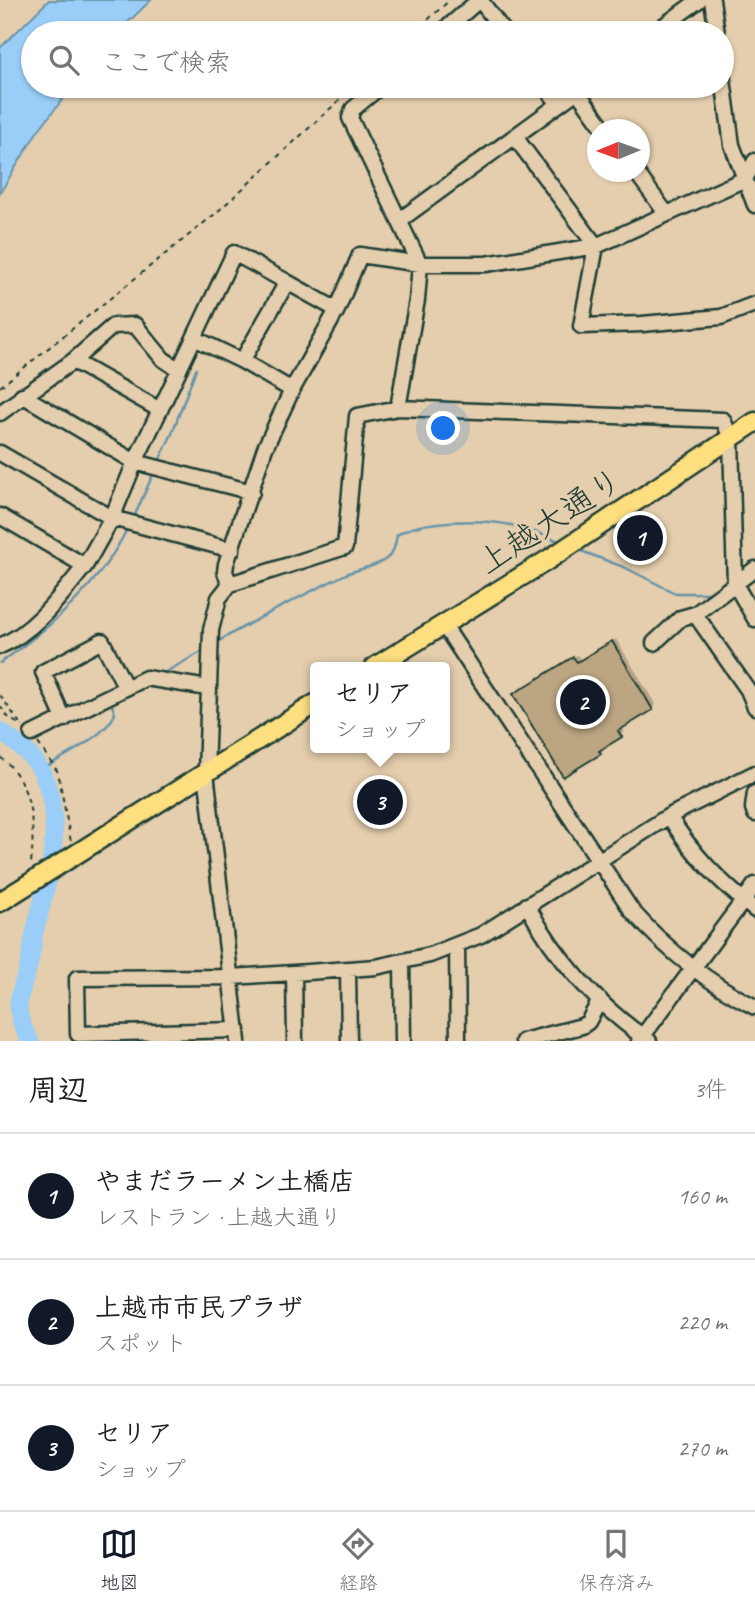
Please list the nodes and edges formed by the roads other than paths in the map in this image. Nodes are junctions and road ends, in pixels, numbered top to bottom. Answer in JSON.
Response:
{"nodes":[{"id":1,"x":479,"y":0,"type":"edge"},
{"id":2,"x":699,"y":0,"type":"edge"},
{"id":3,"x":712,"y":0,"type":"edge"},
{"id":4,"x":455,"y":21,"type":"edge"},
{"id":5,"x":496,"y":21,"type":"edge"},
{"id":6,"x":670,"y":21,"type":"edge"},
{"id":7,"x":715,"y":21,"type":"edge"},
{"id":8,"x":367,"y":98,"type":"edge"},
{"id":9,"x":554,"y":98,"type":"edge"},
{"id":10,"x":565,"y":98,"type":"edge"},
{"id":11,"x":586,"y":98,"type":"edge"},
{"id":12,"x":726,"y":98,"type":"edge"},
{"id":13,"x":558,"y":103,"type":"junction"},
{"id":14,"x":598,"y":119,"type":"edge"},
{"id":15,"x":515,"y":137,"type":"junction"},
{"id":16,"x":755,"y":162,"type":"edge"},
{"id":17,"x":745,"y":178,"type":"junction"},
{"id":18,"x":643,"y":182,"type":"edge"},
{"id":19,"x":755,"y":205,"type":"edge"},
{"id":20,"x":666,"y":213,"type":"junction"},
{"id":21,"x":400,"y":220,"type":"junction"},
{"id":22,"x":596,"y":246,"type":"junction"},
{"id":23,"x":420,"y":264,"type":"junction"},
{"id":24,"x":287,"y":282,"type":"junction"},
{"id":25,"x":755,"y":304,"type":"edge"},
{"id":26,"x":337,"y":310,"type":"junction"},
{"id":27,"x":194,"y":338,"type":"junction"},
{"id":28,"x":72,"y":360,"type":"junction"},
{"id":29,"x":242,"y":361,"type":"junction"},
{"id":30,"x":178,"y":369,"type":"junction"},
{"id":31,"x":292,"y":390,"type":"junction"},
{"id":32,"x":22,"y":395,"type":"junction"},
{"id":33,"x":398,"y":408,"type":"junction"},
{"id":34,"x":160,"y":410,"type":"junction"},
{"id":35,"x":0,"y":413,"type":"edge"},
{"id":36,"x":755,"y":422,"type":"edge"},
{"id":37,"x":731,"y":438,"type":"junction"},
{"id":38,"x":0,"y":453,"type":"edge"},
{"id":39,"x":135,"y":462,"type":"junction"},
{"id":40,"x":252,"y":492,"type":"junction"},
{"id":41,"x":0,"y":516,"type":"edge"},
{"id":42,"x":112,"y":518,"type":"junction"},
{"id":43,"x":232,"y":550,"type":"junction"},
{"id":44,"x":85,"y":566,"type":"junction"},
{"id":45,"x":755,"y":569,"type":"edge"},
{"id":46,"x":230,"y":584,"type":"junction"},
{"id":47,"x":736,"y":584,"type":"junction"},
{"id":48,"x":695,"y":614,"type":"junction"},
{"id":49,"x":755,"y":619,"type":"edge"},
{"id":50,"x":443,"y":624,"type":"junction"},
{"id":51,"x":654,"y":643,"type":"dead end"},
{"id":52,"x":0,"y":646,"type":"edge"},
{"id":53,"x":382,"y":662,"type":"edge"},
{"id":54,"x":126,"y":688,"type":"junction"},
{"id":55,"x":208,"y":688,"type":"junction"},
{"id":56,"x":310,"y":707,"type":"edge"},
{"id":57,"x":755,"y":707,"type":"edge"},
{"id":58,"x":64,"y":719,"type":"junction"},
{"id":59,"x":27,"y":730,"type":"road end"},
{"id":60,"x":206,"y":773,"type":"junction"},
{"id":61,"x":752,"y":774,"type":"edge"},
{"id":62,"x":755,"y":793,"type":"edge"},
{"id":63,"x":755,"y":814,"type":"edge"},
{"id":64,"x":669,"y":816,"type":"junction"},
{"id":65,"x":597,"y":859,"type":"junction"},
{"id":66,"x":755,"y":885,"type":"edge"},
{"id":67,"x":5,"y":899,"type":"edge"},
{"id":68,"x":527,"y":905,"type":"junction"},
{"id":69,"x":749,"y":905,"type":"edge"},
{"id":70,"x":457,"y":945,"type":"junction"},
{"id":71,"x":402,"y":962,"type":"junction"},
{"id":72,"x":693,"y":969,"type":"junction"},
{"id":73,"x":348,"y":970,"type":"junction"},
{"id":74,"x":294,"y":973,"type":"junction"},
{"id":75,"x":231,"y":977,"type":"junction"},
{"id":76,"x":600,"y":1000,"type":"junction"},
{"id":77,"x":755,"y":1007,"type":"edge"},
{"id":78,"x":238,"y":1036,"type":"edge"},
{"id":79,"x":135,"y":1037,"type":"edge"},
{"id":80,"x":643,"y":1039,"type":"edge"},
{"id":81,"x":295,"y":1041,"type":"edge"},
{"id":82,"x":349,"y":1041,"type":"edge"},
{"id":83,"x":403,"y":1041,"type":"edge"},
{"id":84,"x":458,"y":1041,"type":"edge"},
{"id":85,"x":523,"y":1041,"type":"edge"}],
"edges":[{"from":1,"to":4,"type":"street"},
{"from":1,"to":5,"type":"street"},
{"from":2,"to":6,"type":"street"},
{"from":3,"to":7,"type":"street"},
{"from":8,"to":21,"type":"street"},
{"from":9,"to":13,"type":"street"},
{"from":10,"to":13,"type":"street"},
{"from":11,"to":14,"type":"street"},
{"from":12,"to":17,"type":"street"},
{"from":13,"to":15,"type":"street"},
{"from":15,"to":21,"type":"street"},
{"from":15,"to":22,"type":"street"},
{"from":16,"to":17,"type":"street"},
{"from":17,"to":19,"type":"street"},
{"from":17,"to":20,"type":"street"},
{"from":18,"to":20,"type":"street"},
{"from":20,"to":22,"type":"street"},
{"from":21,"to":23,"type":"street"},
{"from":22,"to":23,"type":"street"},
{"from":22,"to":25,"type":"street"},
{"from":23,"to":26,"type":"street"},
{"from":23,"to":33,"type":"street"},
{"from":24,"to":26,"type":"street"},
{"from":24,"to":27,"type":"street"},
{"from":24,"to":29,"type":"street"},
{"from":26,"to":31,"type":"street"},
{"from":27,"to":29,"type":"street"},
{"from":27,"to":30,"type":"street"},
{"from":28,"to":30,"type":"street"},
{"from":28,"to":32,"type":"street"},
{"from":28,"to":34,"type":"street"},
{"from":29,"to":31,"type":"street"},
{"from":30,"to":34,"type":"street"},
{"from":31,"to":40,"type":"street"},
{"from":32,"to":35,"type":"street"},
{"from":32,"to":39,"type":"street"},
{"from":33,"to":37,"type":"street"},
{"from":33,"to":46,"type":"street"},
{"from":34,"to":39,"type":"street"},
{"from":36,"to":37,"type":"main road","name":"上越大通り"},
{"from":37,"to":47,"type":"street"},
{"from":37,"to":50,"type":"main road","name":"上越大通り"},
{"from":38,"to":42,"type":"street"},
{"from":39,"to":40,"type":"street"},
{"from":39,"to":42,"type":"street"},
{"from":40,"to":43,"type":"street"},
{"from":41,"to":44,"type":"street"},
{"from":42,"to":43,"type":"street"},
{"from":42,"to":44,"type":"street"},
{"from":43,"to":46,"type":"street"},
{"from":44,"to":52,"type":"street"},
{"from":45,"to":47,"type":"street"},
{"from":46,"to":55,"type":"street"},
{"from":47,"to":48,"type":"street"},
{"from":47,"to":49,"type":"street"},
{"from":48,"to":51,"type":"street"},
{"from":48,"to":57,"type":"street"},
{"from":50,"to":53,"type":"main road","name":"上越大通り"},
{"from":50,"to":65,"type":"street"},
{"from":54,"to":55,"type":"street"},
{"from":54,"to":58,"type":"street"},
{"from":54,"to":58,"type":"street"},
{"from":55,"to":60,"type":"street"},
{"from":56,"to":60,"type":"main road"},
{"from":58,"to":59,"type":"street"},
{"from":60,"to":67,"type":"main road"},
{"from":60,"to":75,"type":"street"},
{"from":61,"to":62,"type":"street"},
{"from":61,"to":64,"type":"street"},
{"from":62,"to":63,"type":"street"},
{"from":64,"to":65,"type":"street"},
{"from":64,"to":69,"type":"street"},
{"from":65,"to":68,"type":"street"},
{"from":65,"to":72,"type":"street"},
{"from":66,"to":69,"type":"street"},
{"from":68,"to":70,"type":"street"},
{"from":68,"to":76,"type":"street"},
{"from":69,"to":72,"type":"street"},
{"from":70,"to":71,"type":"street"},
{"from":70,"to":84,"type":"street"},
{"from":71,"to":73,"type":"street"},
{"from":71,"to":83,"type":"street"},
{"from":72,"to":77,"type":"street"},
{"from":72,"to":80,"type":"street"},
{"from":73,"to":74,"type":"street"},
{"from":73,"to":82,"type":"street"},
{"from":74,"to":75,"type":"street"},
{"from":74,"to":81,"type":"street"},
{"from":75,"to":78,"type":"street"},
{"from":75,"to":79,"type":"street"},
{"from":76,"to":80,"type":"street"},
{"from":76,"to":85,"type":"street"},
{"from":78,"to":79,"type":"street"}]}
